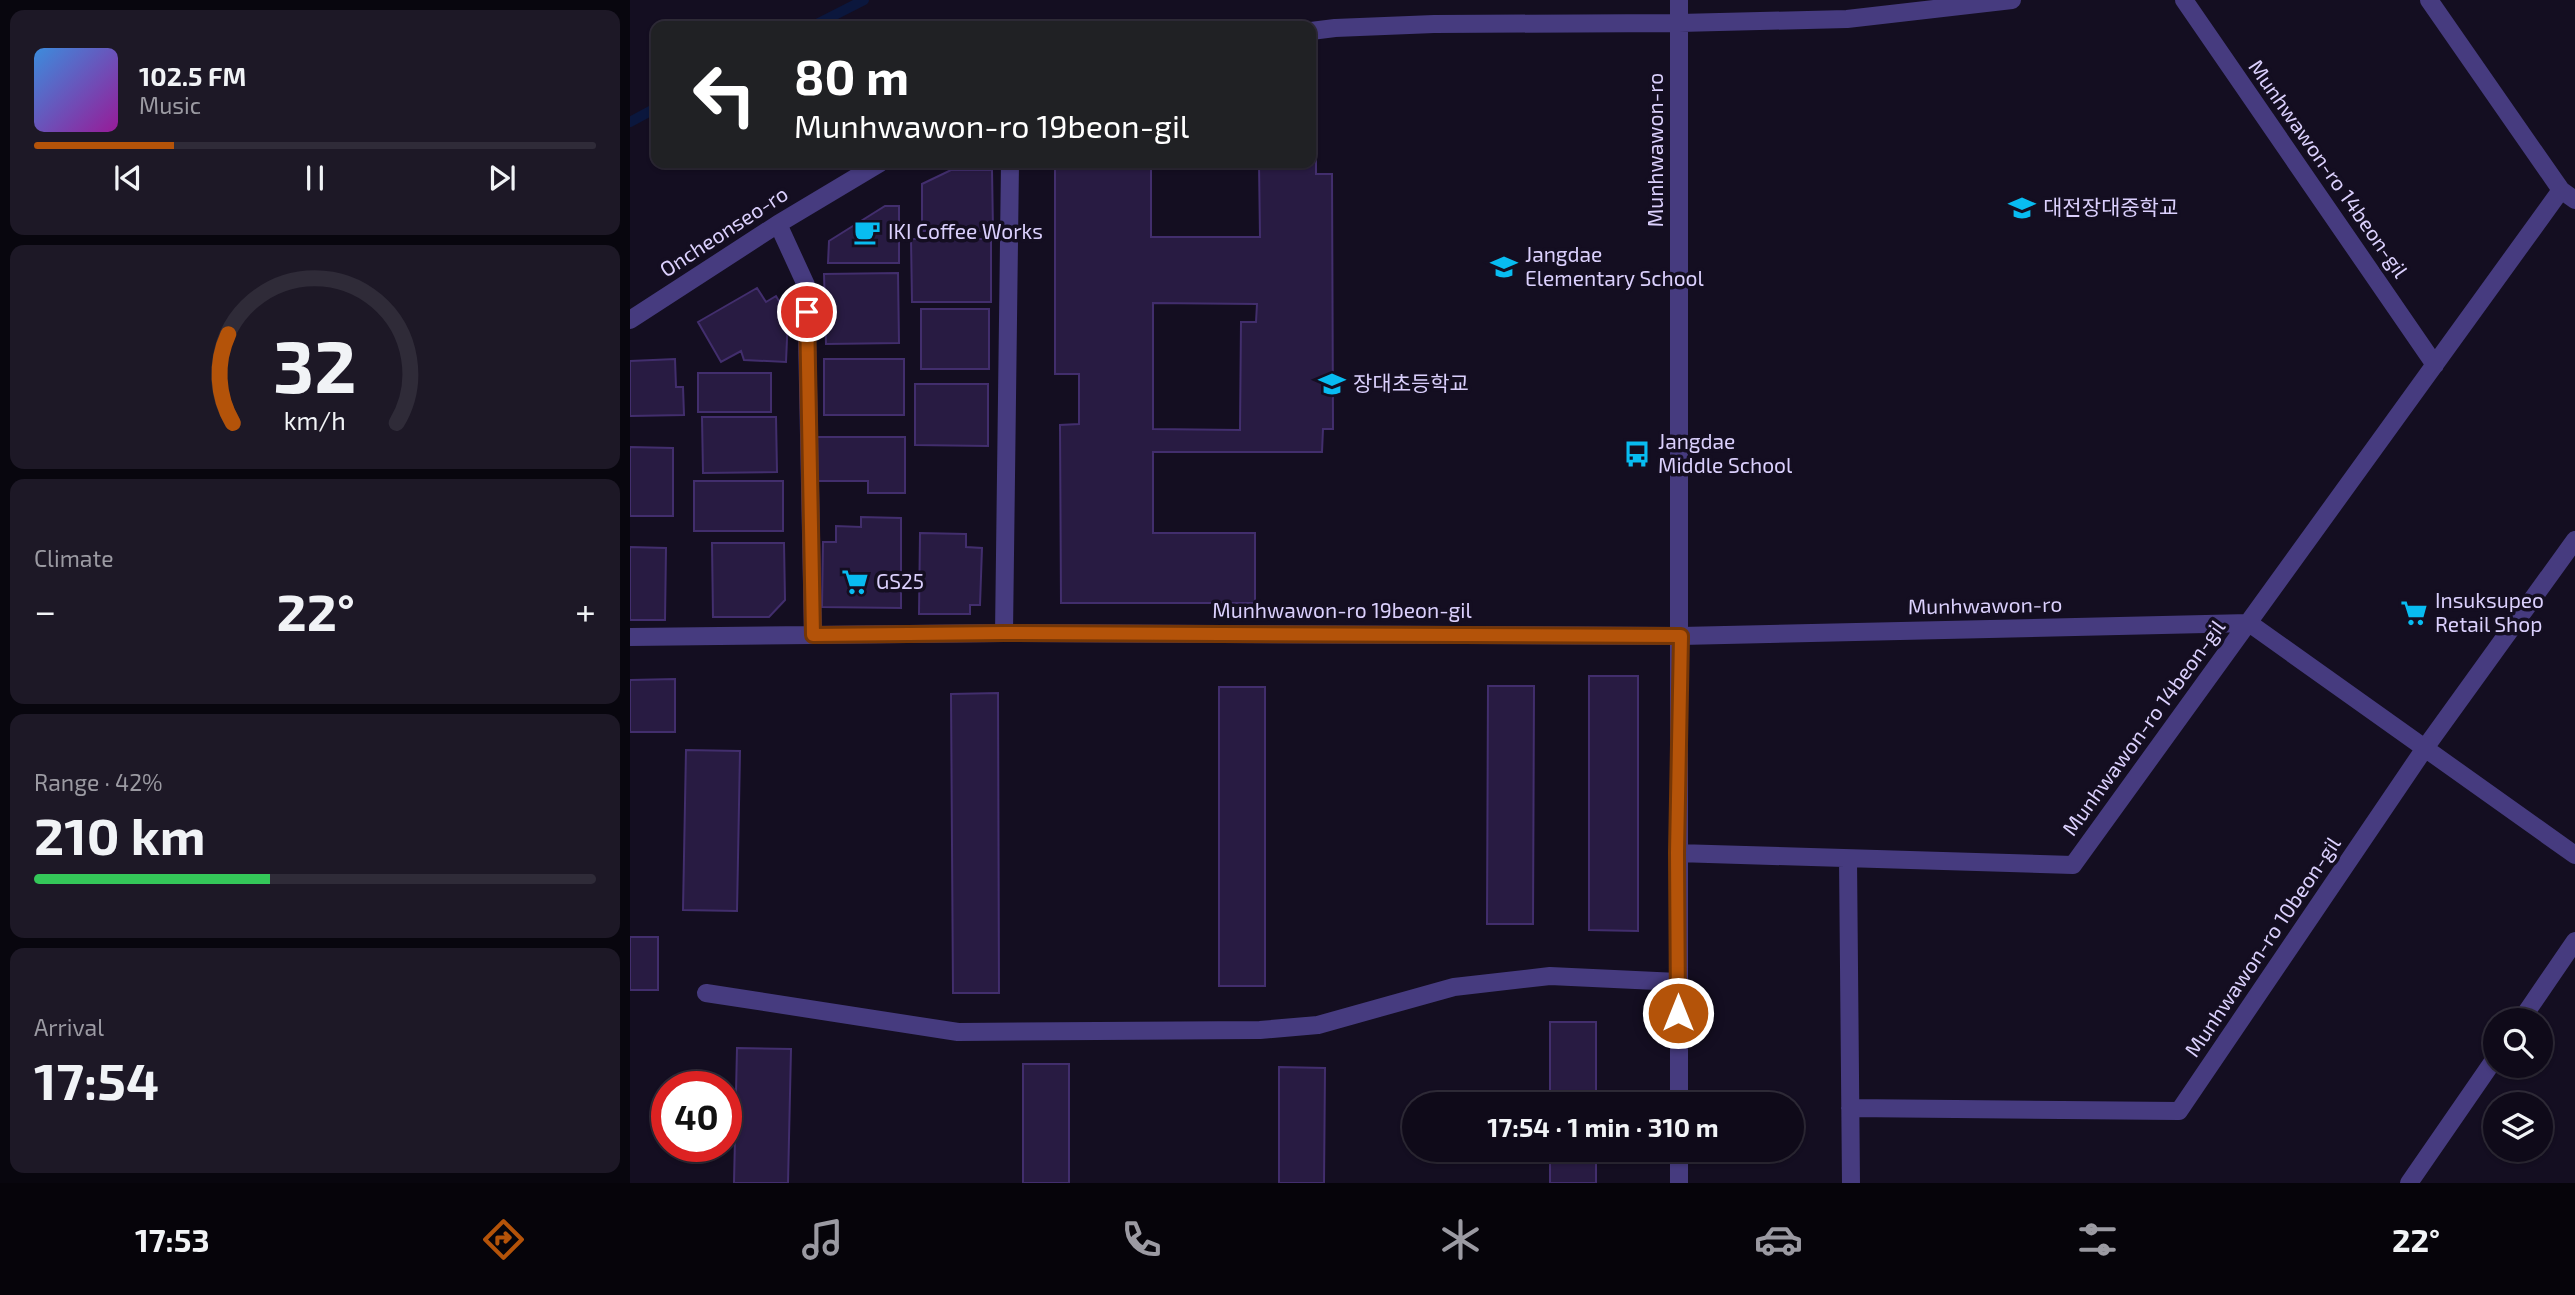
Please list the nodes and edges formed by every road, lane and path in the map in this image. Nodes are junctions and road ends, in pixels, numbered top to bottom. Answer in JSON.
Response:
{"nodes":[{"id":1,"x":1679,"y":0,"type":"edge"},
{"id":2,"x":2012,"y":0,"type":"edge"},
{"id":3,"x":2184,"y":0,"type":"edge"},
{"id":4,"x":2428,"y":0,"type":"edge"},
{"id":5,"x":1679,"y":23,"type":"junction"},
{"id":6,"x":1316,"y":30,"type":"edge"},
{"id":7,"x":872,"y":168,"type":"edge"},
{"id":8,"x":1010,"y":168,"type":"edge"},
{"id":9,"x":2568,"y":195,"type":"edge"},
{"id":10,"x":778,"y":223,"type":"junction"},
{"id":11,"x":630,"y":320,"type":"edge"},
{"id":12,"x":2435,"y":365,"type":"junction"},
{"id":13,"x":2575,"y":540,"type":"edge"},
{"id":14,"x":2249,"y":623,"type":"junction"},
{"id":15,"x":1004,"y":633,"type":"junction"},
{"id":16,"x":813,"y":635,"type":"junction"},
{"id":17,"x":1681,"y":636,"type":"junction"},
{"id":18,"x":630,"y":637,"type":"edge"},
{"id":19,"x":2425,"y":748,"type":"junction"},
{"id":20,"x":1677,"y":853,"type":"junction"},
{"id":21,"x":2575,"y":855,"type":"edge"},
{"id":22,"x":1848,"y":859,"type":"junction"},
{"id":23,"x":2575,"y":941,"type":"edge"},
{"id":24,"x":1678,"y":982,"type":"junction"},
{"id":25,"x":706,"y":993,"type":"dead end"},
{"id":26,"x":2529,"y":1008,"type":"edge"},
{"id":27,"x":2483,"y":1076,"type":"edge"},
{"id":28,"x":1679,"y":1092,"type":"edge"},
{"id":29,"x":1850,"y":1108,"type":"junction"},
{"id":30,"x":1679,"y":1162,"type":"edge"},
{"id":31,"x":1679,"y":1183,"type":"edge"},
{"id":32,"x":1851,"y":1183,"type":"edge"},
{"id":33,"x":2409,"y":1183,"type":"edge"}],
"edges":[{"from":1,"to":5,"type":"street","name":"Munhwawon-ro"},
{"from":2,"to":5,"type":"street"},
{"from":3,"to":12,"type":"street","name":"Munhwawon-ro 14beon-gil"},
{"from":4,"to":9,"type":"street","name":"Munhwawon-ro 14beon-gil"},
{"from":5,"to":6,"type":"street"},
{"from":5,"to":17,"type":"street","name":"Munhwawon-ro"},
{"from":7,"to":10,"type":"street","name":"Oncheonseo-ro"},
{"from":8,"to":15,"type":"street"},
{"from":9,"to":12,"type":"street","name":"Munhwawon-ro 14beon-gil"},
{"from":10,"to":11,"type":"street","name":"Oncheonseo-ro"},
{"from":10,"to":16,"type":"street"},
{"from":12,"to":14,"type":"street","name":"Munhwawon-ro 14beon-gil"},
{"from":13,"to":19,"type":"street","name":"Munhwawon-ro 10beon-gil"},
{"from":14,"to":17,"type":"street","name":"Munhwawon-ro"},
{"from":14,"to":19,"type":"street"},
{"from":14,"to":22,"type":"street","name":"Munhwawon-ro 14beon-gil"},
{"from":15,"to":16,"type":"street","name":"Munhwawon-ro 19beon-gil"},
{"from":15,"to":17,"type":"street","name":"Munhwawon-ro 19beon-gil"},
{"from":16,"to":18,"type":"street","name":"Munhwawon-ro 19beon-gil"},
{"from":17,"to":20,"type":"street","name":"Munhwawon-ro"},
{"from":19,"to":21,"type":"street"},
{"from":19,"to":29,"type":"street","name":"Munhwawon-ro 10beon-gil"},
{"from":20,"to":22,"type":"street","name":"Munhwawon-ro 14beon-gil"},
{"from":20,"to":24,"type":"street","name":"Munhwawon-ro"},
{"from":22,"to":29,"type":"street"},
{"from":23,"to":26,"type":"street"},
{"from":24,"to":25,"type":"street"},
{"from":24,"to":28,"type":"street","name":"Munhwawon-ro"},
{"from":27,"to":33,"type":"street"},
{"from":29,"to":32,"type":"street"},
{"from":30,"to":31,"type":"street"}]}
